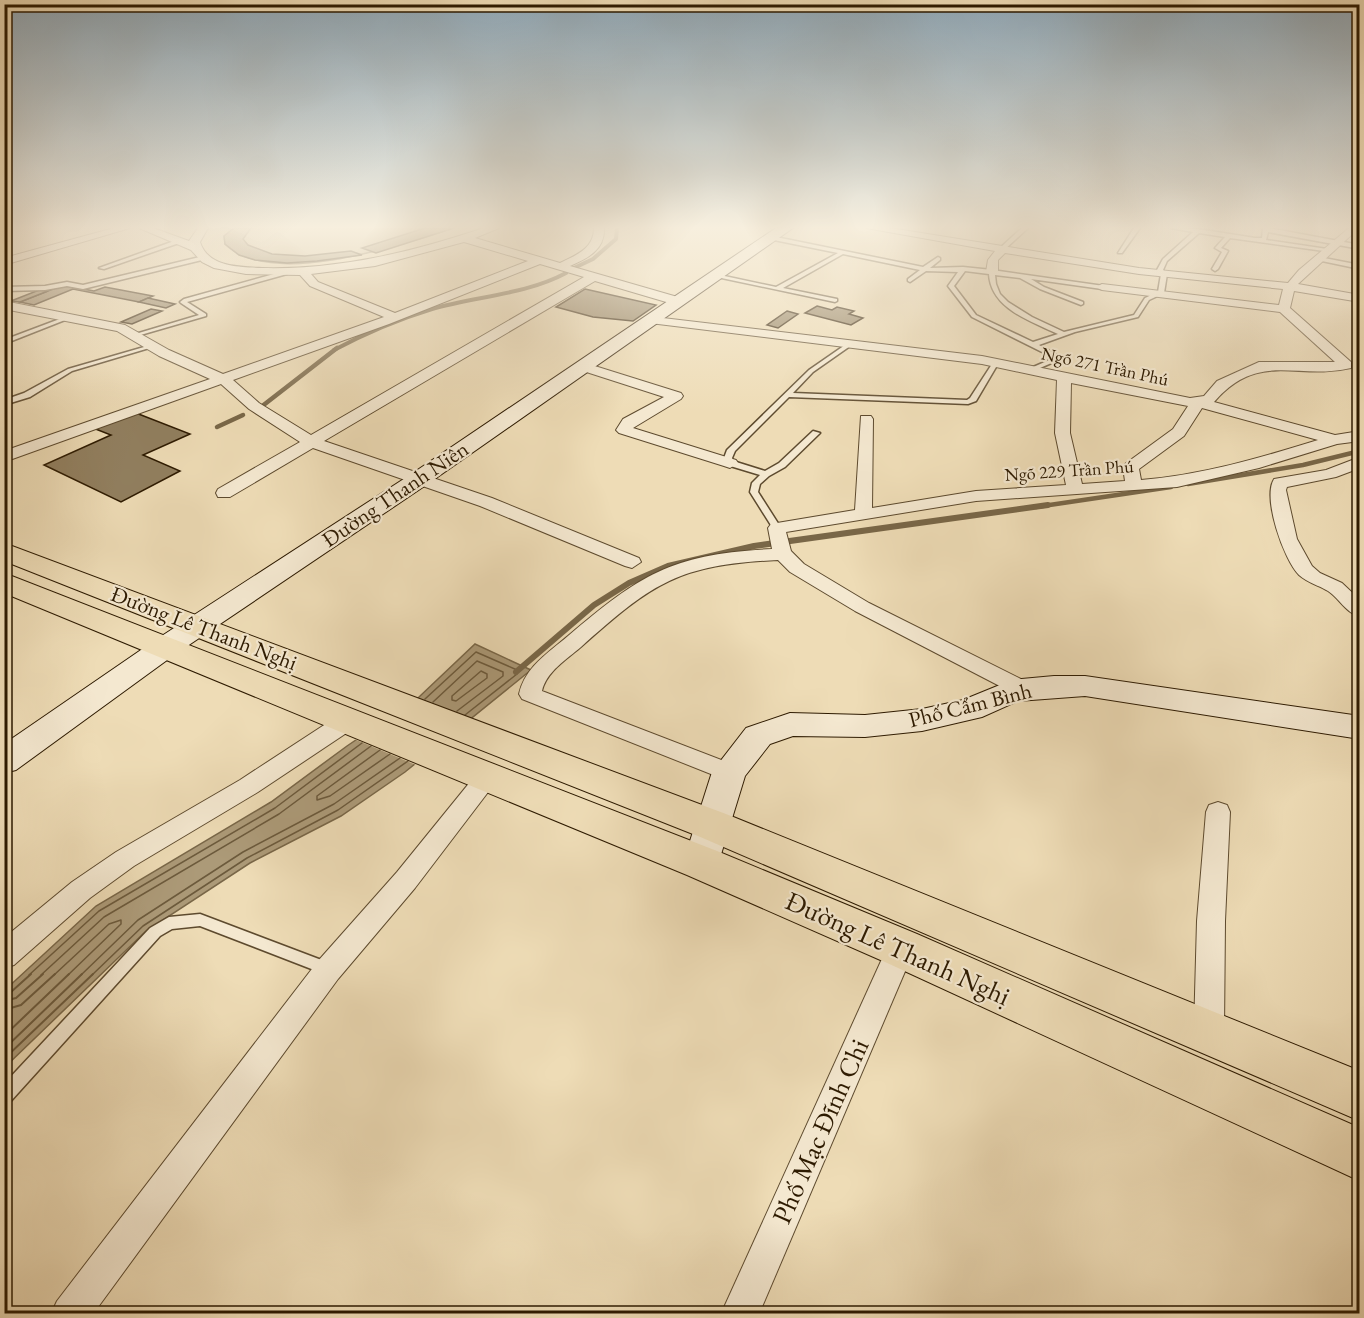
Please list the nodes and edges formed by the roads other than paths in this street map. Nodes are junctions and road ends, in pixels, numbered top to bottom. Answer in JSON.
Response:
{"nodes":[{"id":1,"x":224,"y":290,"type":"edge"},
{"id":2,"x":328,"y":290,"type":"edge"},
{"id":3,"x":464,"y":290,"type":"edge"},
{"id":4,"x":572,"y":290,"type":"edge"},
{"id":5,"x":637,"y":290,"type":"edge"},
{"id":6,"x":694,"y":290,"type":"edge"},
{"id":7,"x":785,"y":290,"type":"edge"},
{"id":8,"x":954,"y":290,"type":"edge"},
{"id":9,"x":997,"y":290,"type":"edge"},
{"id":10,"x":1046,"y":290,"type":"edge"},
{"id":11,"x":1121,"y":290,"type":"edge"},
{"id":12,"x":1162,"y":290,"type":"edge"},
{"id":13,"x":1291,"y":290,"type":"edge"},
{"id":14,"x":1307,"y":290,"type":"edge"},
{"id":15,"x":1157,"y":296,"type":"junction"},
{"id":16,"x":1359,"y":299,"type":"edge"},
{"id":17,"x":835,"y":300,"type":"dead end"},
{"id":18,"x":677,"y":301,"type":"junction"},
{"id":19,"x":1081,"y":303,"type":"dead end"},
{"id":20,"x":4,"y":305,"type":"edge"},
{"id":21,"x":1284,"y":309,"type":"junction"},
{"id":22,"x":394,"y":317,"type":"junction"},
{"id":23,"x":67,"y":318,"type":"junction"},
{"id":24,"x":650,"y":319,"type":"junction"},
{"id":25,"x":1064,"y":334,"type":"junction"},
{"id":26,"x":135,"y":335,"type":"junction"},
{"id":27,"x":4,"y":342,"type":"edge"},
{"id":28,"x":850,"y":344,"type":"junction"},
{"id":29,"x":1035,"y":344,"type":"junction"},
{"id":30,"x":153,"y":346,"type":"junction"},
{"id":31,"x":996,"y":362,"type":"junction"},
{"id":32,"x":582,"y":366,"type":"junction"},
{"id":33,"x":1033,"y":369,"type":"junction"},
{"id":34,"x":1065,"y":376,"type":"junction"},
{"id":35,"x":224,"y":380,"type":"junction"},
{"id":36,"x":788,"y":395,"type":"junction"},
{"id":37,"x":1197,"y":402,"type":"junction"},
{"id":38,"x":4,"y":403,"type":"edge"},
{"id":39,"x":866,"y":419,"type":"dead end"},
{"id":40,"x":816,"y":433,"type":"dead end"},
{"id":41,"x":1359,"y":436,"type":"edge"},
{"id":42,"x":1335,"y":440,"type":"junction"},
{"id":43,"x":311,"y":442,"type":"junction"},
{"id":44,"x":4,"y":457,"type":"edge"},
{"id":45,"x":1307,"y":458,"type":"junction"},
{"id":46,"x":1359,"y":462,"type":"edge"},
{"id":47,"x":730,"y":463,"type":"junction"},
{"id":48,"x":1336,"y":472,"type":"junction"},
{"id":49,"x":766,"y":474,"type":"junction"},
{"id":50,"x":421,"y":478,"type":"junction"},
{"id":51,"x":1359,"y":479,"type":"edge"},
{"id":52,"x":1134,"y":486,"type":"junction"},
{"id":53,"x":1076,"y":489,"type":"junction"},
{"id":54,"x":224,"y":493,"type":"dead end"},
{"id":55,"x":863,"y":515,"type":"junction"},
{"id":56,"x":779,"y":542,"type":"junction"},
{"id":57,"x":4,"y":551,"type":"edge"},
{"id":58,"x":632,"y":562,"type":"dead end"},
{"id":59,"x":4,"y":582,"type":"edge"},
{"id":60,"x":1352,"y":597,"type":"edge"},
{"id":61,"x":1359,"y":612,"type":"edge"},
{"id":62,"x":198,"y":626,"type":"junction"},
{"id":63,"x":164,"y":648,"type":"junction"},
{"id":64,"x":1025,"y":690,"type":"junction"},
{"id":65,"x":358,"y":725,"type":"junction"},
{"id":66,"x":1359,"y":728,"type":"edge"},
{"id":67,"x":447,"y":740,"type":"junction"},
{"id":68,"x":4,"y":760,"type":"edge"},
{"id":69,"x":729,"y":772,"type":"junction"},
{"id":70,"x":488,"y":777,"type":"junction"},
{"id":71,"x":1218,"y":812,"type":"dead end"},
{"id":72,"x":707,"y":844,"type":"junction"},
{"id":73,"x":901,"y":948,"type":"junction"},
{"id":74,"x":4,"y":956,"type":"edge"},
{"id":75,"x":328,"y":970,"type":"junction"},
{"id":76,"x":1209,"y":1032,"type":"junction"},
{"id":77,"x":4,"y":1096,"type":"edge"},
{"id":78,"x":1359,"y":1096,"type":"edge"},
{"id":79,"x":1359,"y":1155,"type":"edge"},
{"id":80,"x":70,"y":1314,"type":"edge"},
{"id":81,"x":740,"y":1314,"type":"edge"}],
"edges":[{"from":1,"to":26,"type":"lane"},
{"from":2,"to":22,"type":"street"},
{"from":3,"to":22,"type":"street"},
{"from":4,"to":43,"type":"street"},
{"from":5,"to":18,"type":"street"},
{"from":6,"to":18,"type":"street","name":"Đường Thanh Niên"},
{"from":7,"to":17,"type":"lane"},
{"from":8,"to":29,"type":"lane"},
{"from":9,"to":25,"type":"lane"},
{"from":10,"to":19,"type":"lane"},
{"from":11,"to":15,"type":"street"},
{"from":12,"to":15,"type":"lane"},
{"from":13,"to":21,"type":"street"},
{"from":14,"to":16,"type":"street"},
{"from":15,"to":21,"type":"street"},
{"from":15,"to":25,"type":"lane"},
{"from":18,"to":24,"type":"street","name":"Đường Thanh Niên"},
{"from":20,"to":23,"type":"street"},
{"from":21,"to":37,"type":"street","name":"Ngõ 271 Trần Phú"},
{"from":22,"to":35,"type":"street"},
{"from":23,"to":26,"type":"street"},
{"from":23,"to":27,"type":"lane"},
{"from":24,"to":28,"type":"street","name":"Ngõ 271 Trần Phú"},
{"from":24,"to":32,"type":"street","name":"Đường Thanh Niên"},
{"from":25,"to":29,"type":"lane"},
{"from":26,"to":30,"type":"street"},
{"from":28,"to":31,"type":"street","name":"Ngõ 271 Trần Phú"},
{"from":28,"to":36,"type":"lane"},
{"from":29,"to":33,"type":"lane"},
{"from":30,"to":35,"type":"street"},
{"from":30,"to":38,"type":"lane"},
{"from":31,"to":33,"type":"street","name":"Ngõ 271 Trần Phú"},
{"from":31,"to":36,"type":"lane"},
{"from":32,"to":47,"type":"street"},
{"from":32,"to":50,"type":"street","name":"Đường Thanh Niên"},
{"from":33,"to":34,"type":"street","name":"Ngõ 271 Trần Phú"},
{"from":34,"to":37,"type":"street","name":"Ngõ 271 Trần Phú"},
{"from":34,"to":53,"type":"street"},
{"from":35,"to":43,"type":"street"},
{"from":35,"to":44,"type":"street"},
{"from":36,"to":47,"type":"lane"},
{"from":37,"to":42,"type":"street"},
{"from":37,"to":52,"type":"street"},
{"from":39,"to":55,"type":"street"},
{"from":40,"to":49,"type":"lane"},
{"from":41,"to":42,"type":"street","name":"Ngõ 229 Trần Phú"},
{"from":42,"to":45,"type":"street","name":"Ngõ 229 Trần Phú"},
{"from":43,"to":50,"type":"street"},
{"from":43,"to":54,"type":"street"},
{"from":45,"to":48,"type":"street"},
{"from":45,"to":52,"type":"street","name":"Ngõ 229 Trần Phú"},
{"from":46,"to":48,"type":"street"},
{"from":47,"to":49,"type":"lane"},
{"from":48,"to":51,"type":"street"},
{"from":48,"to":60,"type":"street"},
{"from":49,"to":56,"type":"lane"},
{"from":50,"to":58,"type":"street"},
{"from":50,"to":62,"type":"street","name":"Đường Thanh Niên"},
{"from":52,"to":53,"type":"street","name":"Ngõ 229 Trần Phú"},
{"from":53,"to":55,"type":"street","name":"Ngõ 229 Trần Phú"},
{"from":55,"to":56,"type":"street","name":"Ngõ 229 Trần Phú"},
{"from":56,"to":64,"type":"street"},
{"from":56,"to":69,"type":"street","name":"Ngõ 229 Trần Phú"},
{"from":57,"to":62,"type":"highway","name":"Đường Lê Thanh Nghị"},
{"from":59,"to":63,"type":"highway","name":"Đường Lê Thanh Nghị"},
{"from":60,"to":61,"type":"street"},
{"from":62,"to":63,"type":"street","name":"Đường Thanh Niên"},
{"from":62,"to":67,"type":"highway","name":"Đường Lê Thanh Nghị"},
{"from":63,"to":65,"type":"highway","name":"Đường Lê Thanh Nghị"},
{"from":63,"to":68,"type":"street","name":"Đường Thanh Niên"},
{"from":64,"to":66,"type":"street","name":"Phố Cẩm Bình"},
{"from":64,"to":69,"type":"street","name":"Phố Cẩm Bình"},
{"from":65,"to":67,"type":"highway","name":"Đường Lê Thanh Nghị"},
{"from":65,"to":74,"type":"street"},
{"from":67,"to":70,"type":"highway","name":"Đường Lê Thanh Nghị"},
{"from":67,"to":72,"type":"highway","name":"Đường Lê Thanh Nghị"},
{"from":69,"to":72,"type":"street","name":"Phố Cẩm Bình"},
{"from":70,"to":72,"type":"highway","name":"Đường Lê Thanh Nghị"},
{"from":70,"to":75,"type":"street"},
{"from":71,"to":76,"type":"street"},
{"from":72,"to":73,"type":"highway","name":"Đường Lê Thanh Nghị"},
{"from":72,"to":76,"type":"highway","name":"Đường Lê Thanh Nghị"},
{"from":73,"to":79,"type":"highway","name":"Đường Lê Thanh Nghị"},
{"from":73,"to":81,"type":"street","name":"Phố Mạc Đĩnh Chi"},
{"from":75,"to":77,"type":"lane"},
{"from":75,"to":80,"type":"street"},
{"from":76,"to":78,"type":"highway","name":"Đường Lê Thanh Nghị"}]}
